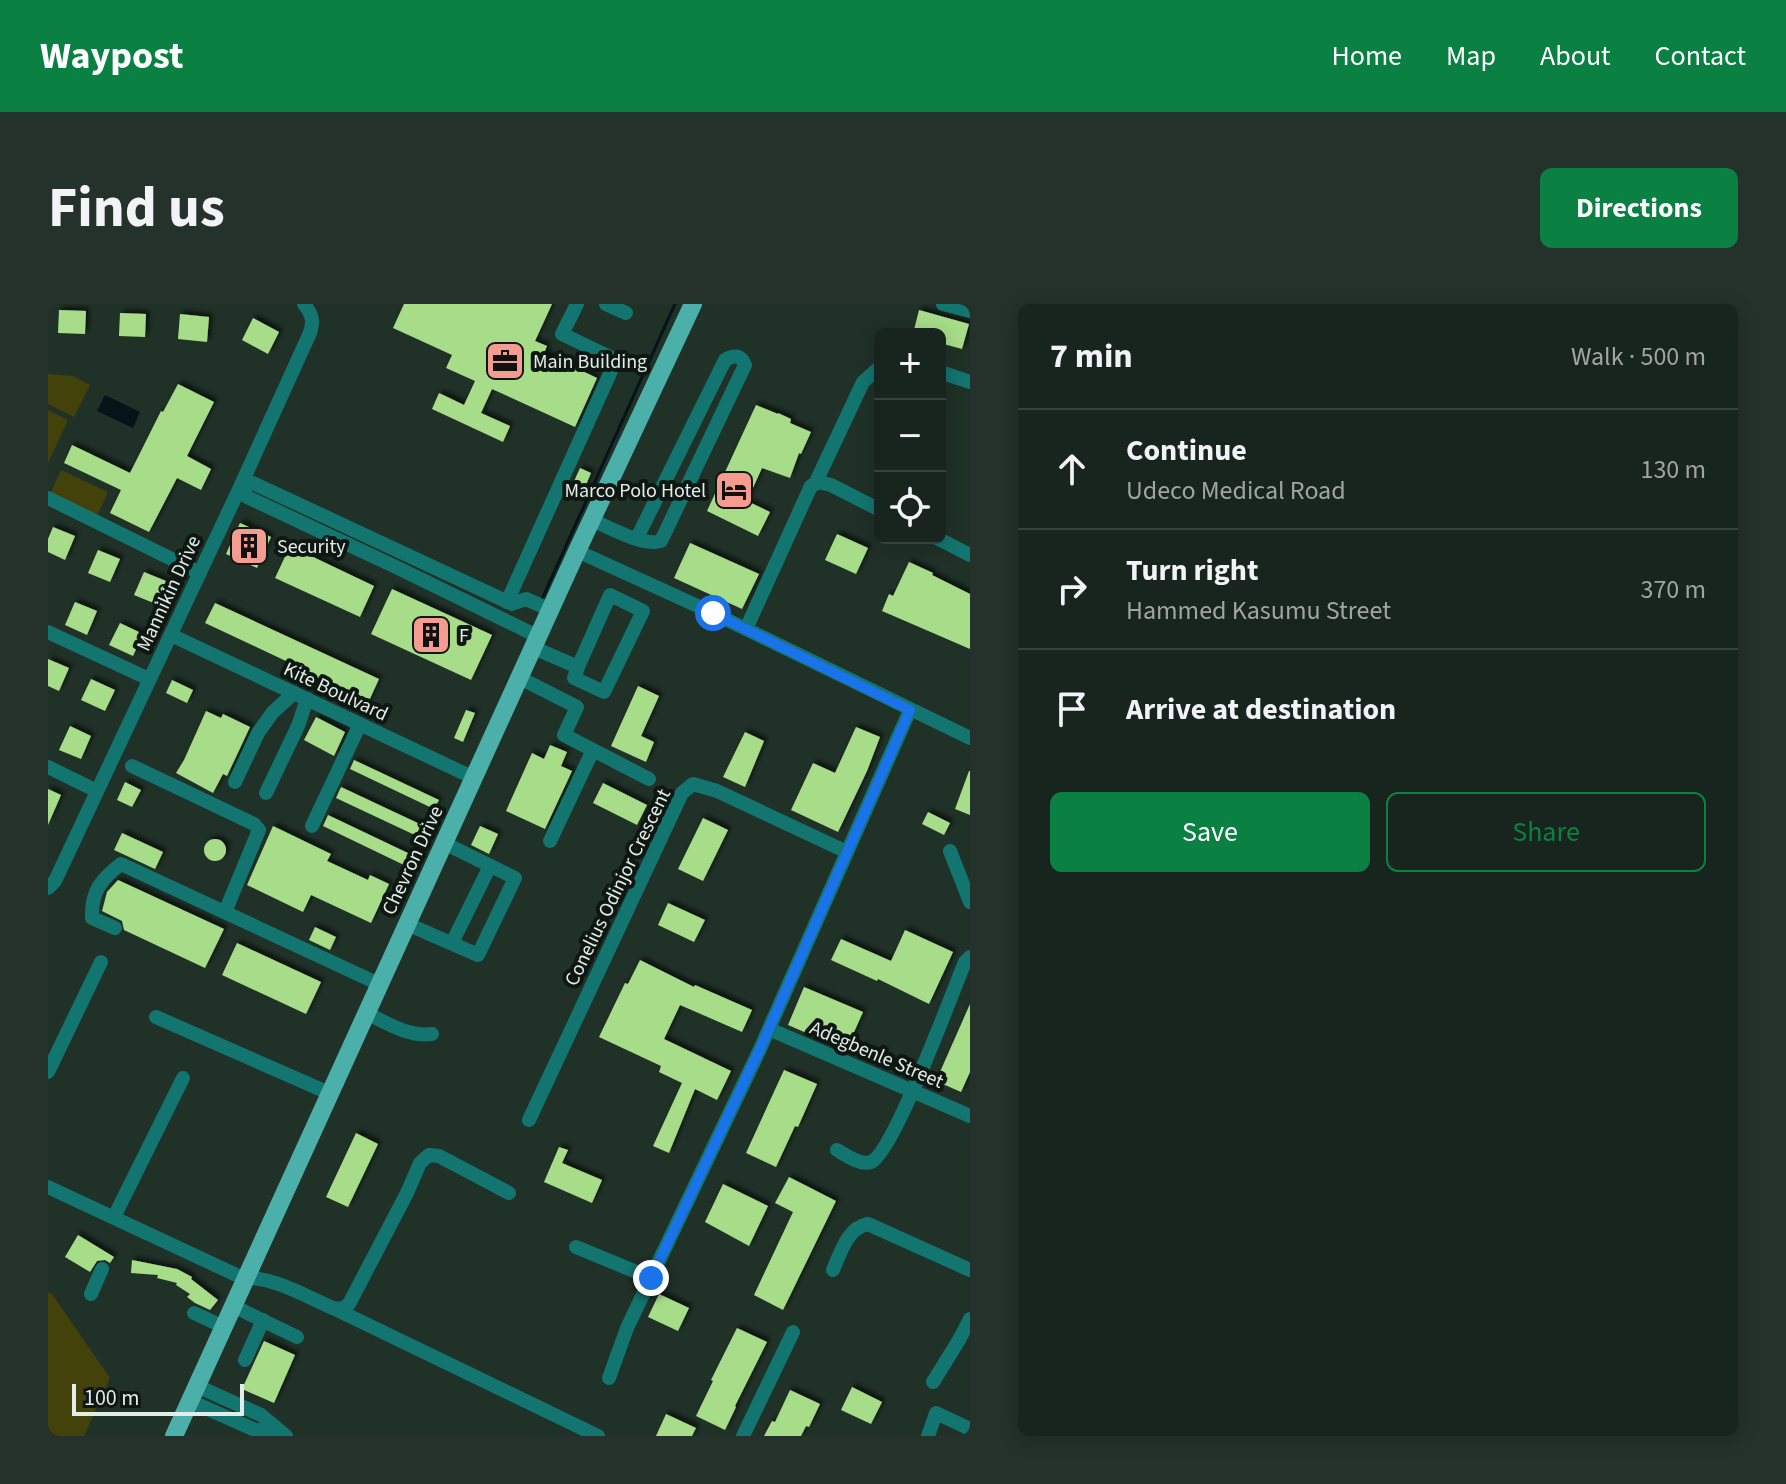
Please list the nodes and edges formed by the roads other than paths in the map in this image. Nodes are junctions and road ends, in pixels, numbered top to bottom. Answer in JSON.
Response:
{"nodes":[{"id":1,"x":577,"y":304,"type":"edge"},
{"id":2,"x":606,"y":304,"type":"edge"},
{"id":3,"x":693,"y":304,"type":"edge"},
{"id":4,"x":943,"y":304,"type":"edge"},
{"id":5,"x":307,"y":307,"type":"edge"},
{"id":6,"x":970,"y":311,"type":"edge"},
{"id":7,"x":626,"y":313,"type":"dead end"},
{"id":8,"x":874,"y":372,"type":"edge"},
{"id":9,"x":946,"y":374,"type":"edge"},
{"id":10,"x":970,"y":382,"type":"edge"},
{"id":11,"x":680,"y":452,"type":"junction"},
{"id":12,"x":700,"y":460,"type":"junction"},
{"id":13,"x":815,"y":484,"type":"junction"},
{"id":14,"x":241,"y":485,"type":"junction"},
{"id":15,"x":48,"y":498,"type":"edge"},
{"id":16,"x":874,"y":507,"type":"edge"},
{"id":17,"x":592,"y":520,"type":"junction"},
{"id":18,"x":637,"y":538,"type":"junction"},
{"id":19,"x":946,"y":543,"type":"edge"},
{"id":20,"x":577,"y":551,"type":"junction"},
{"id":21,"x":970,"y":555,"type":"edge"},
{"id":22,"x":200,"y":573,"type":"junction"},
{"id":23,"x":507,"y":602,"type":"junction"},
{"id":24,"x":551,"y":610,"type":"junction"},
{"id":25,"x":746,"y":629,"type":"junction"},
{"id":26,"x":48,"y":632,"type":"edge"},
{"id":27,"x":176,"y":637,"type":"junction"},
{"id":28,"x":536,"y":642,"type":"junction"},
{"id":29,"x":578,"y":667,"type":"junction"},
{"id":30,"x":520,"y":678,"type":"junction"},
{"id":31,"x":149,"y":679,"type":"junction"},
{"id":32,"x":300,"y":696,"type":"junction"},
{"id":33,"x":910,"y":710,"type":"junction"},
{"id":34,"x":360,"y":724,"type":"junction"},
{"id":35,"x":970,"y":738,"type":"edge"},
{"id":36,"x":593,"y":750,"type":"junction"},
{"id":37,"x":132,"y":766,"type":"dead end"},
{"id":38,"x":48,"y":767,"type":"edge"},
{"id":39,"x":474,"y":778,"type":"junction"},
{"id":40,"x":649,"y":779,"type":"dead end"},
{"id":41,"x":235,"y":782,"type":"dead end"},
{"id":42,"x":97,"y":791,"type":"junction"},
{"id":43,"x":266,"y":793,"type":"dead end"},
{"id":44,"x":312,"y":826,"type":"dead end"},
{"id":45,"x":550,"y":841,"type":"dead end"},
{"id":46,"x":444,"y":843,"type":"junction"},
{"id":47,"x":950,"y":851,"type":"dead end"},
{"id":48,"x":847,"y":852,"type":"junction"},
{"id":49,"x":490,"y":866,"type":"junction"},
{"id":50,"x":48,"y":888,"type":"edge"},
{"id":51,"x":970,"y":902,"type":"edge"},
{"id":52,"x":225,"y":912,"type":"junction"},
{"id":53,"x":407,"y":924,"type":"junction"},
{"id":54,"x":115,"y":928,"type":"dead end"},
{"id":55,"x":452,"y":943,"type":"junction"},
{"id":56,"x":970,"y":957,"type":"edge"},
{"id":57,"x":101,"y":962,"type":"dead end"},
{"id":58,"x":379,"y":984,"type":"junction"},
{"id":59,"x":366,"y":1013,"type":"junction"},
{"id":60,"x":156,"y":1017,"type":"dead end"},
{"id":61,"x":769,"y":1029,"type":"junction"},
{"id":62,"x":432,"y":1034,"type":"dead end"},
{"id":63,"x":48,"y":1072,"type":"edge"},
{"id":64,"x":183,"y":1078,"type":"dead end"},
{"id":65,"x":912,"y":1092,"type":"junction"},
{"id":66,"x":329,"y":1093,"type":"junction"},
{"id":67,"x":970,"y":1116,"type":"edge"},
{"id":68,"x":529,"y":1120,"type":"dead end"},
{"id":69,"x":837,"y":1150,"type":"dead end"},
{"id":70,"x":48,"y":1187,"type":"edge"},
{"id":71,"x":509,"y":1193,"type":"dead end"},
{"id":72,"x":114,"y":1217,"type":"junction"},
{"id":73,"x":576,"y":1247,"type":"dead end"},
{"id":74,"x":102,"y":1269,"type":"dead end"},
{"id":75,"x":833,"y":1270,"type":"dead end"},
{"id":76,"x":970,"y":1270,"type":"edge"},
{"id":77,"x":651,"y":1278,"type":"junction"},
{"id":78,"x":245,"y":1279,"type":"junction"},
{"id":79,"x":91,"y":1294,"type":"dead end"},
{"id":80,"x":233,"y":1306,"type":"junction"},
{"id":81,"x":333,"y":1308,"type":"junction"},
{"id":82,"x":194,"y":1313,"type":"dead end"},
{"id":83,"x":970,"y":1319,"type":"edge"},
{"id":84,"x":263,"y":1320,"type":"junction"},
{"id":85,"x":224,"y":1327,"type":"junction"},
{"id":86,"x":793,"y":1332,"type":"dead end"},
{"id":87,"x":297,"y":1337,"type":"dead end"},
{"id":88,"x":245,"y":1360,"type":"dead end"},
{"id":89,"x":609,"y":1378,"type":"dead end"},
{"id":90,"x":933,"y":1382,"type":"dead end"},
{"id":91,"x":194,"y":1394,"type":"junction"},
{"id":92,"x":970,"y":1429,"type":"edge"},
{"id":93,"x":285,"y":1435,"type":"edge"},
{"id":94,"x":174,"y":1436,"type":"edge"},
{"id":95,"x":598,"y":1436,"type":"edge"},
{"id":96,"x":743,"y":1436,"type":"edge"},
{"id":97,"x":928,"y":1436,"type":"edge"}],
"edges":[{"from":1,"to":23,"type":"street"},
{"from":2,"to":7,"type":"street"},
{"from":3,"to":17,"type":"main road","name":"Chevron Drive"},
{"from":4,"to":6,"type":"street"},
{"from":5,"to":14,"type":"street","name":"Mannikin Drive"},
{"from":8,"to":13,"type":"street"},
{"from":9,"to":10,"type":"street"},
{"from":11,"to":12,"type":"street"},
{"from":11,"to":12,"type":"street"},
{"from":11,"to":18,"type":"street"},
{"from":12,"to":18,"type":"street"},
{"from":13,"to":16,"type":"street"},
{"from":13,"to":25,"type":"street"},
{"from":14,"to":22,"type":"street","name":"Mannikin Drive"},
{"from":14,"to":23,"type":"street"},
{"from":14,"to":28,"type":"street"},
{"from":15,"to":22,"type":"street"},
{"from":17,"to":18,"type":"street"},
{"from":17,"to":20,"type":"main road","name":"Chevron Drive"},
{"from":19,"to":21,"type":"street"},
{"from":20,"to":24,"type":"main road","name":"Chevron Drive"},
{"from":20,"to":25,"type":"street"},
{"from":22,"to":27,"type":"street","name":"Mannikin Drive"},
{"from":23,"to":24,"type":"street"},
{"from":24,"to":28,"type":"main road","name":"Chevron Drive"},
{"from":25,"to":33,"type":"street"},
{"from":26,"to":31,"type":"street"},
{"from":27,"to":31,"type":"street","name":"Mannikin Drive"},
{"from":27,"to":32,"type":"street","name":"Kite Boulvard"},
{"from":28,"to":29,"type":"street"},
{"from":28,"to":30,"type":"main road","name":"Chevron Drive"},
{"from":29,"to":29,"type":"street"},
{"from":30,"to":36,"type":"street"},
{"from":30,"to":39,"type":"main road","name":"Chevron Drive"},
{"from":31,"to":42,"type":"street","name":"Mannikin Drive"},
{"from":32,"to":34,"type":"street","name":"Kite Boulvard"},
{"from":32,"to":41,"type":"street"},
{"from":32,"to":43,"type":"street"},
{"from":33,"to":35,"type":"street"},
{"from":33,"to":48,"type":"street"},
{"from":34,"to":39,"type":"street","name":"Kite Boulvard"},
{"from":34,"to":44,"type":"street"},
{"from":36,"to":40,"type":"street"},
{"from":36,"to":45,"type":"street"},
{"from":37,"to":52,"type":"street"},
{"from":38,"to":42,"type":"street"},
{"from":39,"to":46,"type":"main road","name":"Chevron Drive"},
{"from":42,"to":50,"type":"street","name":"Mannikin Drive"},
{"from":46,"to":49,"type":"street"},
{"from":46,"to":53,"type":"main road","name":"Chevron Drive"},
{"from":47,"to":51,"type":"street"},
{"from":48,"to":61,"type":"street"},
{"from":48,"to":68,"type":"street","name":"Conelius Odinjor Crescent"},
{"from":49,"to":55,"type":"street"},
{"from":49,"to":55,"type":"street"},
{"from":52,"to":54,"type":"street"},
{"from":52,"to":58,"type":"street"},
{"from":53,"to":55,"type":"street"},
{"from":53,"to":58,"type":"main road","name":"Chevron Drive"},
{"from":56,"to":65,"type":"street"},
{"from":57,"to":63,"type":"street"},
{"from":58,"to":59,"type":"main road","name":"Chevron Drive"},
{"from":59,"to":62,"type":"street"},
{"from":59,"to":66,"type":"main road","name":"Chevron Drive"},
{"from":60,"to":66,"type":"street"},
{"from":61,"to":65,"type":"street","name":"Adegbenle Street"},
{"from":61,"to":77,"type":"street"},
{"from":64,"to":72,"type":"street"},
{"from":65,"to":67,"type":"street","name":"Adegbenle Street"},
{"from":65,"to":69,"type":"street"},
{"from":66,"to":78,"type":"main road","name":"Chevron Drive"},
{"from":70,"to":72,"type":"street"},
{"from":71,"to":81,"type":"street"},
{"from":72,"to":78,"type":"street"},
{"from":73,"to":77,"type":"street"},
{"from":74,"to":79,"type":"street"},
{"from":75,"to":76,"type":"street"},
{"from":77,"to":89,"type":"street"},
{"from":78,"to":80,"type":"main road","name":"Chevron Drive"},
{"from":78,"to":81,"type":"street"},
{"from":80,"to":84,"type":"street"},
{"from":80,"to":85,"type":"main road","name":"Chevron Drive"},
{"from":81,"to":95,"type":"street"},
{"from":82,"to":85,"type":"street"},
{"from":83,"to":90,"type":"street"},
{"from":84,"to":87,"type":"street"},
{"from":84,"to":88,"type":"street"},
{"from":85,"to":91,"type":"main road","name":"Chevron Drive"},
{"from":86,"to":96,"type":"street"},
{"from":91,"to":93,"type":"street"},
{"from":91,"to":94,"type":"main road","name":"Chevron Drive"},
{"from":92,"to":97,"type":"street"}]}
